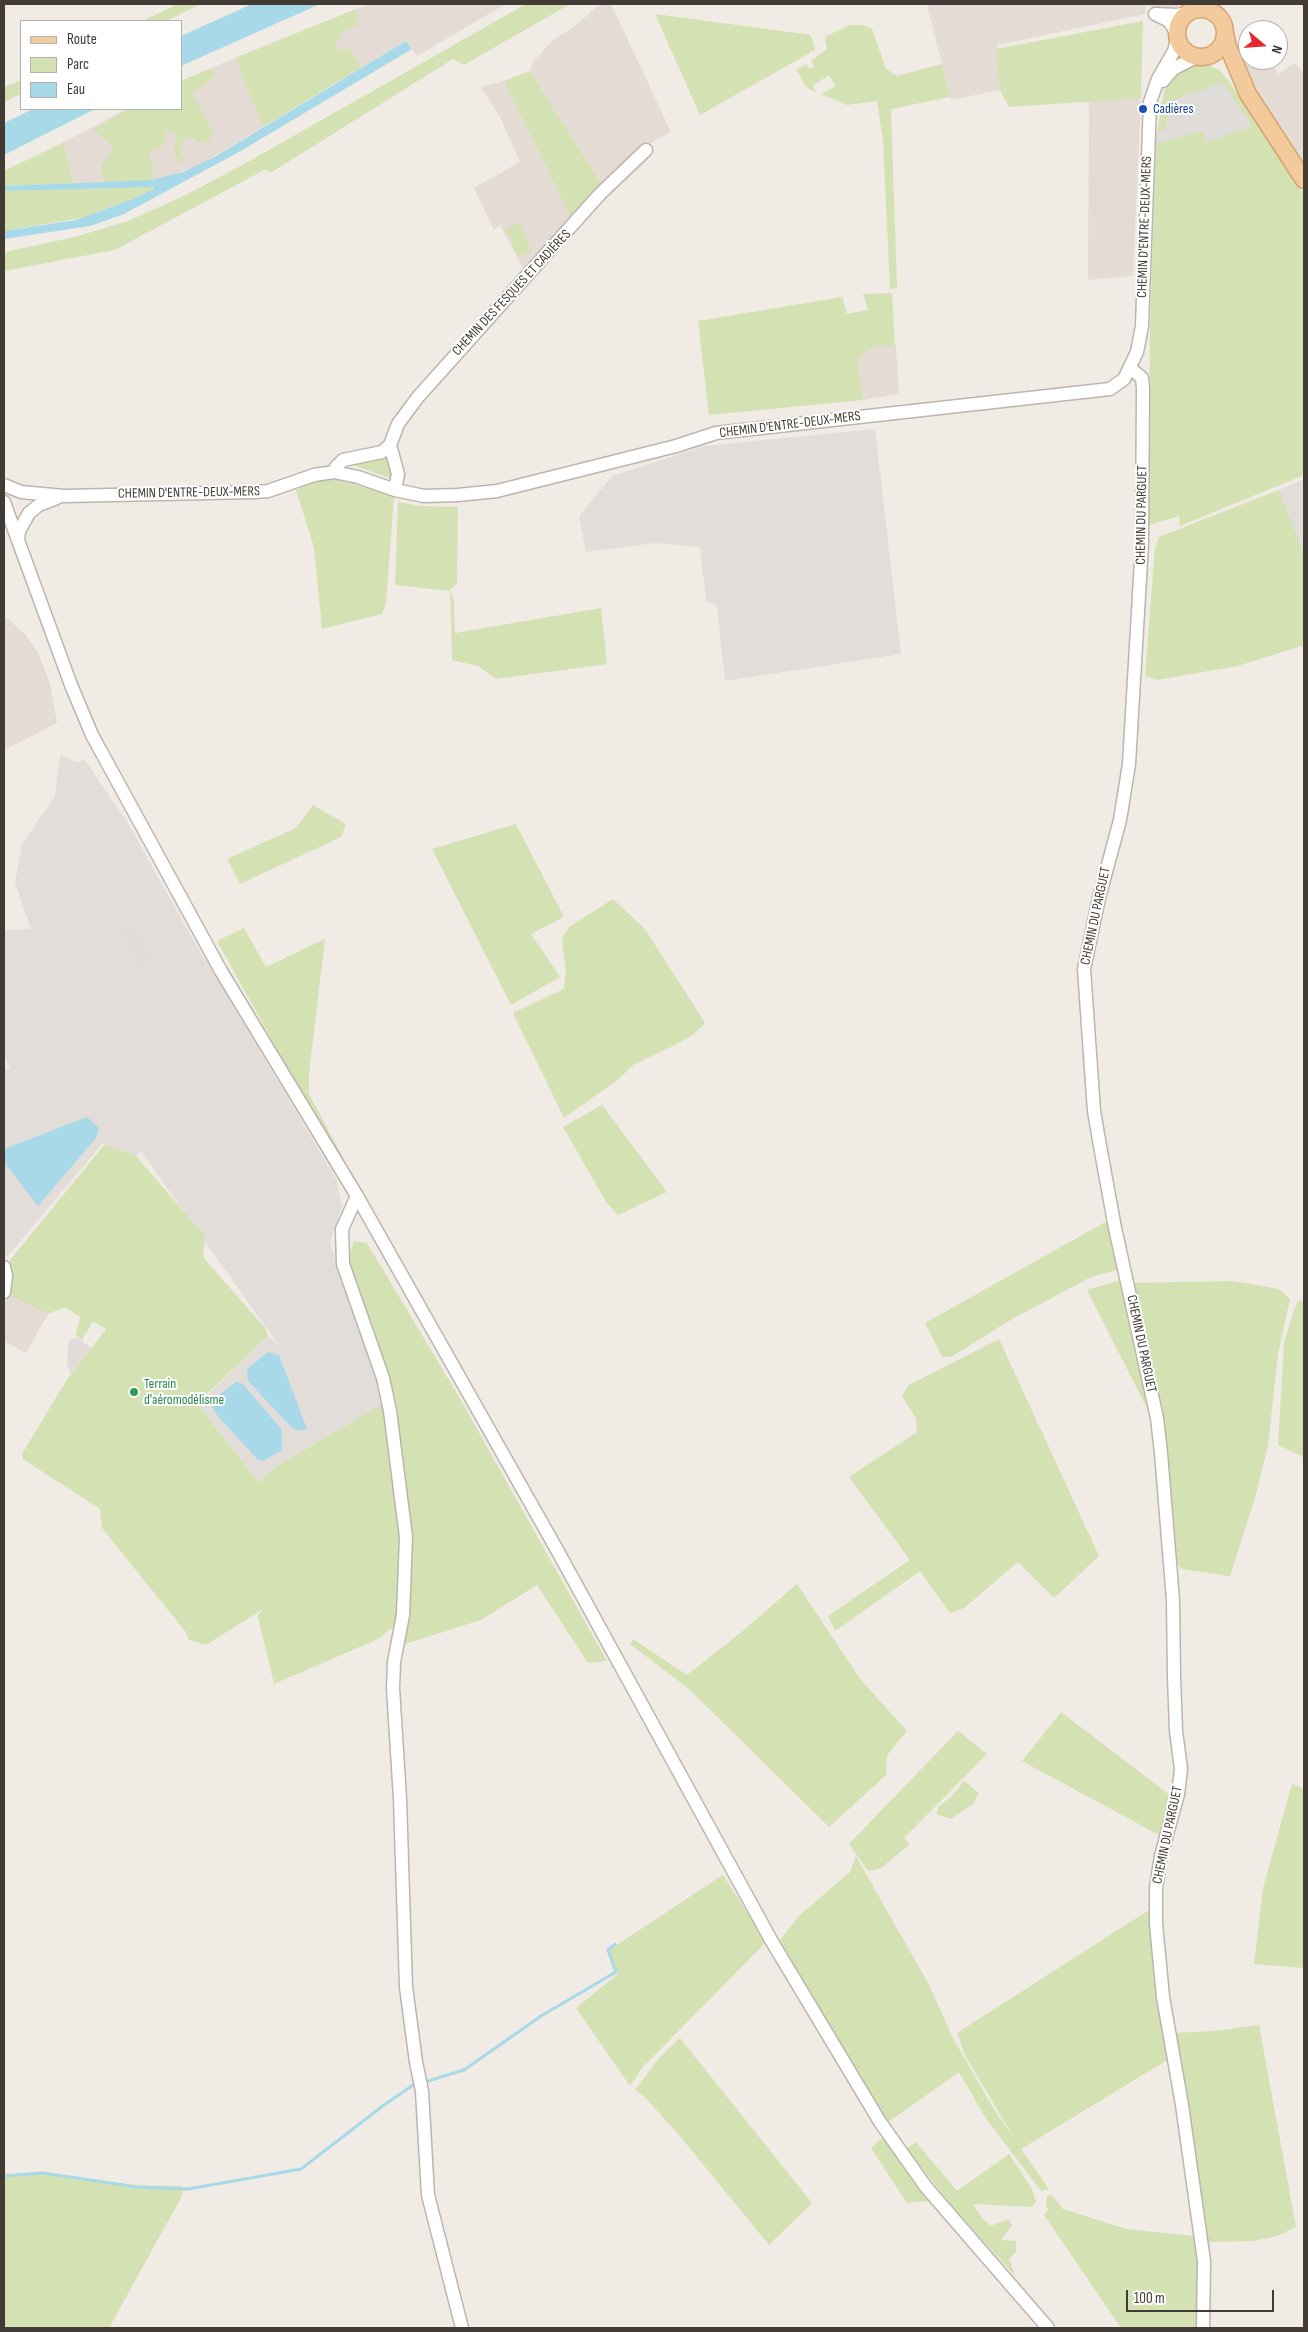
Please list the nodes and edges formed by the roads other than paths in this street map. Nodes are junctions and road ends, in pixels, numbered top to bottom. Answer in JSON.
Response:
{"nodes":[{"id":1,"x":1215,"y":4,"type":"edge"},
{"id":2,"x":1192,"y":8,"type":"edge"},
{"id":3,"x":1223,"y":26,"type":"junction"},
{"id":4,"x":1177,"y":36,"type":"junction"},
{"id":5,"x":1201,"y":57,"type":"junction"},
{"id":6,"x":1248,"y":94,"type":"junction"},
{"id":7,"x":1150,"y":102,"type":"junction"},
{"id":8,"x":646,"y":150,"type":"dead end"},
{"id":9,"x":1304,"y":180,"type":"edge"},
{"id":10,"x":1130,"y":368,"type":"junction"},
{"id":11,"x":390,"y":445,"type":"junction"},
{"id":12,"x":334,"y":472,"type":"junction"},
{"id":13,"x":4,"y":485,"type":"edge"},
{"id":14,"x":395,"y":490,"type":"junction"},
{"id":15,"x":39,"y":494,"type":"junction"},
{"id":16,"x":64,"y":496,"type":"junction"},
{"id":17,"x":6,"y":508,"type":"edge"},
{"id":18,"x":34,"y":509,"type":"junction"},
{"id":19,"x":18,"y":540,"type":"junction"},
{"id":20,"x":357,"y":1196,"type":"junction"},
{"id":21,"x":4,"y":1267,"type":"edge"},
{"id":22,"x":4,"y":1292,"type":"edge"},
{"id":23,"x":462,"y":2328,"type":"edge"},
{"id":24,"x":1048,"y":2328,"type":"edge"},
{"id":25,"x":1203,"y":2328,"type":"edge"}],
"edges":[{"from":1,"to":3,"type":"main road"},
{"from":2,"to":3,"type":"main road"},
{"from":2,"to":4,"type":"main road"},
{"from":2,"to":4,"type":"street"},
{"from":3,"to":5,"type":"main road"},
{"from":3,"to":6,"type":"main road"},
{"from":4,"to":5,"type":"main road"},
{"from":4,"to":7,"type":"street","name":"CHEMIN D'ENTRE-DEUX-MERS"},
{"from":5,"to":6,"type":"main road"},
{"from":5,"to":7,"type":"street","name":"CHEMIN D'ENTRE-DEUX-MERS"},
{"from":6,"to":9,"type":"main road"},
{"from":7,"to":10,"type":"street","name":"CHEMIN D'ENTRE-DEUX-MERS"},
{"from":8,"to":11,"type":"street","name":"CHEMIN DES FESQUES ET CADIÈRES"},
{"from":10,"to":14,"type":"street","name":"CHEMIN D'ENTRE-DEUX-MERS"},
{"from":10,"to":25,"type":"street","name":"CHEMIN DU PARGUET"},
{"from":11,"to":12,"type":"street"},
{"from":11,"to":14,"type":"street"},
{"from":12,"to":14,"type":"street","name":"CHEMIN D'ENTRE-DEUX-MERS"},
{"from":12,"to":16,"type":"street","name":"CHEMIN D'ENTRE-DEUX-MERS"},
{"from":13,"to":15,"type":"street","name":"CHEMIN D'ENTRE-DEUX-MERS"},
{"from":15,"to":16,"type":"street","name":"CHEMIN D'ENTRE-DEUX-MERS"},
{"from":15,"to":17,"type":"street","name":"CHEMIN D'ENTRE-DEUX-MERS"},
{"from":16,"to":18,"type":"street","name":"CHEMIN D'ENTRE-DEUX-MERS"},
{"from":17,"to":18,"type":"street","name":"CHEMIN D'ENTRE-DEUX-MERS"},
{"from":17,"to":19,"type":"street"},
{"from":18,"to":19,"type":"street","name":"CHEMIN D'ENTRE-DEUX-MERS"},
{"from":19,"to":20,"type":"street"},
{"from":20,"to":23,"type":"street"},
{"from":20,"to":24,"type":"street"},
{"from":21,"to":22,"type":"street"}]}
